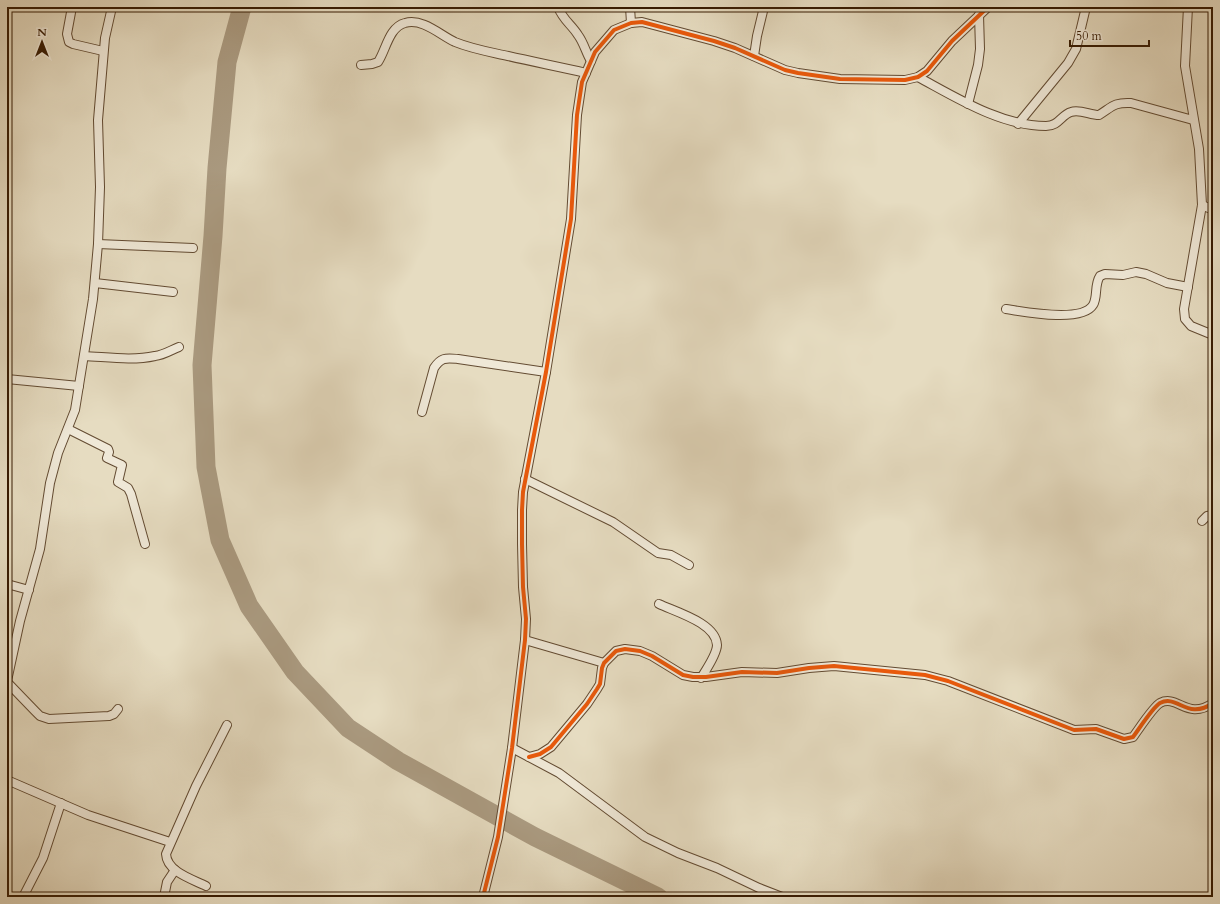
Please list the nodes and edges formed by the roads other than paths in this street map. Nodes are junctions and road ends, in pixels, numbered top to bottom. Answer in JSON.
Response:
{"nodes":[{"id":1,"x":72,"y":7,"type":"edge"},
{"id":2,"x":112,"y":7,"type":"edge"},
{"id":3,"x":558,"y":7,"type":"edge"},
{"id":4,"x":630,"y":7,"type":"edge"},
{"id":5,"x":764,"y":7,"type":"edge"},
{"id":6,"x":988,"y":7,"type":"edge"},
{"id":7,"x":1086,"y":7,"type":"edge"},
{"id":8,"x":1188,"y":7,"type":"edge"},
{"id":9,"x":1213,"y":7,"type":"edge"},
{"id":10,"x":979,"y":15,"type":"junction"},
{"id":11,"x":631,"y":22,"type":"junction"},
{"id":12,"x":103,"y":51,"type":"junction"},
{"id":13,"x":754,"y":56,"type":"junction"},
{"id":14,"x":591,"y":61,"type":"junction"},
{"id":15,"x":361,"y":66,"type":"dead end"},
{"id":16,"x":586,"y":73,"type":"junction"},
{"id":17,"x":918,"y":77,"type":"junction"},
{"id":18,"x":968,"y":104,"type":"junction"},
{"id":19,"x":1193,"y":120,"type":"junction"},
{"id":20,"x":1018,"y":124,"type":"junction"},
{"id":21,"x":1202,"y":205,"type":"junction"},
{"id":22,"x":1213,"y":210,"type":"edge"},
{"id":23,"x":98,"y":244,"type":"junction"},
{"id":24,"x":193,"y":248,"type":"dead end"},
{"id":25,"x":95,"y":283,"type":"junction"},
{"id":26,"x":1188,"y":287,"type":"junction"},
{"id":27,"x":173,"y":292,"type":"dead end"},
{"id":28,"x":1006,"y":309,"type":"dead end"},
{"id":29,"x":1213,"y":335,"type":"edge"},
{"id":30,"x":179,"y":347,"type":"dead end"},
{"id":31,"x":84,"y":356,"type":"junction"},
{"id":32,"x":546,"y":372,"type":"junction"},
{"id":33,"x":7,"y":379,"type":"edge"},
{"id":34,"x":79,"y":386,"type":"junction"},
{"id":35,"x":422,"y":412,"type":"dead end"},
{"id":36,"x":68,"y":429,"type":"junction"},
{"id":37,"x":525,"y":479,"type":"junction"},
{"id":38,"x":1213,"y":515,"type":"edge"},
{"id":39,"x":1202,"y":521,"type":"dead end"},
{"id":40,"x":145,"y":544,"type":"dead end"},
{"id":41,"x":689,"y":565,"type":"dead end"},
{"id":42,"x":7,"y":584,"type":"edge"},
{"id":43,"x":28,"y":590,"type":"junction"},
{"id":44,"x":659,"y":604,"type":"dead end"},
{"id":45,"x":525,"y":640,"type":"junction"},
{"id":46,"x":604,"y":663,"type":"junction"},
{"id":47,"x":701,"y":678,"type":"junction"},
{"id":48,"x":7,"y":681,"type":"edge"},
{"id":49,"x":1213,"y":703,"type":"edge"},
{"id":50,"x":118,"y":709,"type":"dead end"},
{"id":51,"x":227,"y":725,"type":"dead end"},
{"id":52,"x":512,"y":748,"type":"junction"},
{"id":53,"x":529,"y":757,"type":"junction"},
{"id":54,"x":7,"y":780,"type":"edge"},
{"id":55,"x":61,"y":802,"type":"junction"},
{"id":56,"x":170,"y":842,"type":"junction"},
{"id":57,"x":175,"y":870,"type":"junction"},
{"id":58,"x":206,"y":886,"type":"dead end"},
{"id":59,"x":23,"y":897,"type":"edge"},
{"id":60,"x":164,"y":897,"type":"edge"},
{"id":61,"x":483,"y":897,"type":"edge"},
{"id":62,"x":782,"y":897,"type":"edge"}],
"edges":[{"from":1,"to":12,"type":"street"},
{"from":2,"to":12,"type":"street"},
{"from":3,"to":14,"type":"street"},
{"from":4,"to":11,"type":"street"},
{"from":5,"to":13,"type":"street"},
{"from":6,"to":10,"type":"street"},
{"from":7,"to":20,"type":"street"},
{"from":8,"to":9,"type":"street"},
{"from":8,"to":19,"type":"street"},
{"from":10,"to":17,"type":"street"},
{"from":10,"to":18,"type":"street"},
{"from":11,"to":13,"type":"street"},
{"from":11,"to":14,"type":"street"},
{"from":12,"to":23,"type":"street"},
{"from":13,"to":17,"type":"street"},
{"from":14,"to":16,"type":"street"},
{"from":15,"to":16,"type":"street"},
{"from":16,"to":32,"type":"street"},
{"from":17,"to":18,"type":"street"},
{"from":18,"to":20,"type":"street"},
{"from":19,"to":20,"type":"street"},
{"from":19,"to":21,"type":"street"},
{"from":21,"to":22,"type":"street"},
{"from":21,"to":26,"type":"street"},
{"from":23,"to":24,"type":"street"},
{"from":23,"to":25,"type":"street"},
{"from":25,"to":27,"type":"street"},
{"from":25,"to":31,"type":"street"},
{"from":26,"to":28,"type":"street"},
{"from":26,"to":29,"type":"street"},
{"from":30,"to":31,"type":"street"},
{"from":31,"to":34,"type":"street"},
{"from":32,"to":35,"type":"street"},
{"from":32,"to":37,"type":"street"},
{"from":33,"to":34,"type":"street"},
{"from":34,"to":36,"type":"street"},
{"from":36,"to":40,"type":"street"},
{"from":36,"to":43,"type":"street"},
{"from":37,"to":41,"type":"street"},
{"from":37,"to":45,"type":"street"},
{"from":38,"to":39,"type":"street"},
{"from":42,"to":43,"type":"street"},
{"from":43,"to":48,"type":"street"},
{"from":44,"to":47,"type":"street"},
{"from":45,"to":46,"type":"street"},
{"from":45,"to":52,"type":"street"},
{"from":46,"to":47,"type":"street"},
{"from":46,"to":53,"type":"street"},
{"from":47,"to":49,"type":"street"},
{"from":48,"to":50,"type":"street"},
{"from":51,"to":56,"type":"street"},
{"from":52,"to":53,"type":"street"},
{"from":52,"to":61,"type":"street"},
{"from":53,"to":62,"type":"street"},
{"from":54,"to":55,"type":"street"},
{"from":55,"to":56,"type":"street"},
{"from":55,"to":59,"type":"street"},
{"from":56,"to":57,"type":"street"},
{"from":57,"to":58,"type":"street"},
{"from":57,"to":60,"type":"street"}]}
